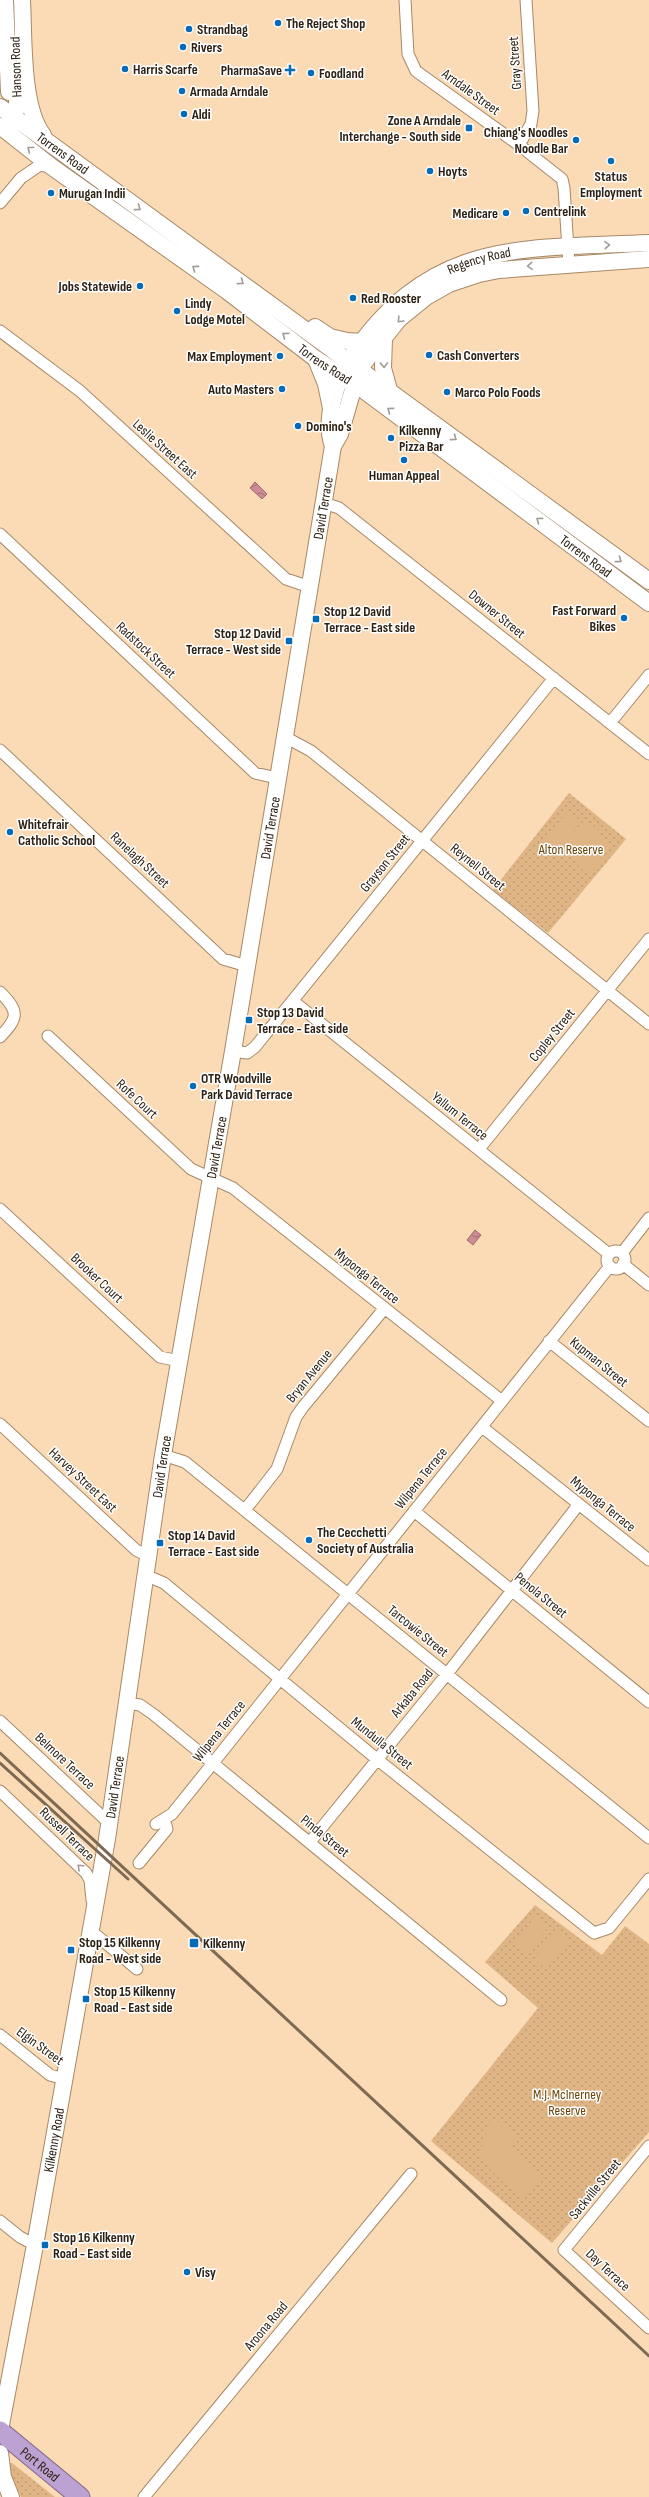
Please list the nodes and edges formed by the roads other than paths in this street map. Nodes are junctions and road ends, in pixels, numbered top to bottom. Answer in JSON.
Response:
{"nodes":[{"id":1,"x":5,"y":0,"type":"edge"},
{"id":2,"x":14,"y":0,"type":"edge"},
{"id":3,"x":22,"y":0,"type":"edge"},
{"id":4,"x":405,"y":0,"type":"edge"},
{"id":5,"x":526,"y":0,"type":"edge"},
{"id":6,"x":8,"y":69,"type":"junction"},
{"id":7,"x":0,"y":84,"type":"edge"},
{"id":8,"x":6,"y":121,"type":"edge"},
{"id":9,"x":50,"y":144,"type":"junction"},
{"id":10,"x":519,"y":144,"type":"junction"},
{"id":11,"x":52,"y":167,"type":"junction"},
{"id":12,"x":0,"y":203,"type":"edge"},
{"id":13,"x":649,"y":243,"type":"edge"},
{"id":14,"x":568,"y":247,"type":"junction"},
{"id":15,"x":649,"y":259,"type":"edge"},
{"id":16,"x":569,"y":264,"type":"junction"},
{"id":17,"x":301,"y":326,"type":"junction"},
{"id":18,"x":0,"y":330,"type":"edge"},
{"id":19,"x":384,"y":339,"type":"junction"},
{"id":20,"x":363,"y":342,"type":"junction"},
{"id":21,"x":316,"y":359,"type":"junction"},
{"id":22,"x":350,"y":373,"type":"junction"},
{"id":23,"x":389,"y":390,"type":"junction"},
{"id":24,"x":331,"y":408,"type":"junction"},
{"id":25,"x":333,"y":446,"type":"junction"},
{"id":26,"x":324,"y":503,"type":"junction"},
{"id":27,"x":0,"y":534,"type":"edge"},
{"id":28,"x":590,"y":538,"type":"junction"},
{"id":29,"x":580,"y":550,"type":"junction"},
{"id":30,"x":649,"y":581,"type":"edge"},
{"id":31,"x":310,"y":587,"type":"junction"},
{"id":32,"x":649,"y":603,"type":"edge"},
{"id":33,"x":649,"y":675,"type":"edge"},
{"id":34,"x":554,"y":678,"type":"junction"},
{"id":35,"x":610,"y":723,"type":"junction"},
{"id":36,"x":285,"y":737,"type":"junction"},
{"id":37,"x":0,"y":750,"type":"edge"},
{"id":38,"x":649,"y":754,"type":"edge"},
{"id":39,"x":277,"y":778,"type":"junction"},
{"id":40,"x":422,"y":841,"type":"junction"},
{"id":41,"x":649,"y":939,"type":"edge"},
{"id":42,"x":247,"y":966,"type":"junction"},
{"id":43,"x":607,"y":990,"type":"junction"},
{"id":44,"x":0,"y":992,"type":"edge"},
{"id":45,"x":293,"y":1001,"type":"junction"},
{"id":46,"x":649,"y":1024,"type":"edge"},
{"id":47,"x":48,"y":1036,"type":"dead end"},
{"id":48,"x":0,"y":1037,"type":"edge"},
{"id":49,"x":233,"y":1051,"type":"junction"},
{"id":50,"x":479,"y":1149,"type":"junction"},
{"id":51,"x":211,"y":1178,"type":"junction"},
{"id":52,"x":0,"y":1209,"type":"edge"},
{"id":53,"x":649,"y":1218,"type":"edge"},
{"id":54,"x":609,"y":1254,"type":"junction"},
{"id":55,"x":622,"y":1259,"type":"junction"},
{"id":56,"x":610,"y":1266,"type":"junction"},
{"id":57,"x":649,"y":1285,"type":"edge"},
{"id":58,"x":384,"y":1309,"type":"junction"},
{"id":59,"x":550,"y":1341,"type":"junction"},
{"id":60,"x":179,"y":1361,"type":"junction"},
{"id":61,"x":502,"y":1401,"type":"junction"},
{"id":62,"x":649,"y":1421,"type":"edge"},
{"id":63,"x":0,"y":1424,"type":"edge"},
{"id":64,"x":482,"y":1427,"type":"junction"},
{"id":65,"x":163,"y":1455,"type":"junction"},
{"id":66,"x":579,"y":1504,"type":"junction"},
{"id":67,"x":246,"y":1510,"type":"junction"},
{"id":68,"x":414,"y":1511,"type":"junction"},
{"id":69,"x":148,"y":1556,"type":"junction"},
{"id":70,"x":649,"y":1560,"type":"edge"},
{"id":71,"x":145,"y":1575,"type":"junction"},
{"id":72,"x":512,"y":1591,"type":"junction"},
{"id":73,"x":349,"y":1594,"type":"junction"},
{"id":74,"x":447,"y":1674,"type":"junction"},
{"id":75,"x":280,"y":1679,"type":"junction"},
{"id":76,"x":649,"y":1702,"type":"edge"},
{"id":77,"x":126,"y":1703,"type":"junction"},
{"id":78,"x":0,"y":1721,"type":"edge"},
{"id":79,"x":378,"y":1760,"type":"junction"},
{"id":80,"x":213,"y":1763,"type":"junction"},
{"id":81,"x":0,"y":1791,"type":"edge"},
{"id":82,"x":109,"y":1823,"type":"junction"},
{"id":83,"x":649,"y":1838,"type":"edge"},
{"id":84,"x":310,"y":1842,"type":"junction"},
{"id":85,"x":105,"y":1850,"type":"joint"},
{"id":86,"x":139,"y":1863,"type":"dead end"},
{"id":87,"x":649,"y":1879,"type":"edge"},
{"id":88,"x":93,"y":1911,"type":"junction"},
{"id":89,"x":90,"y":1930,"type":"junction"},
{"id":90,"x":137,"y":1969,"type":"dead end"},
{"id":91,"x":501,"y":2000,"type":"dead end"},
{"id":92,"x":0,"y":2035,"type":"edge"},
{"id":93,"x":64,"y":2079,"type":"junction"},
{"id":94,"x":648,"y":2150,"type":"edge"},
{"id":95,"x":411,"y":2174,"type":"dead end"},
{"id":96,"x":0,"y":2221,"type":"edge"},
{"id":97,"x":35,"y":2246,"type":"junction"},
{"id":98,"x":564,"y":2250,"type":"joint"},
{"id":99,"x":649,"y":2328,"type":"edge"},
{"id":100,"x":0,"y":2430,"type":"edge"},
{"id":101,"x":0,"y":2453,"type":"edge"},
{"id":102,"x":11,"y":2497,"type":"edge"},
{"id":103,"x":80,"y":2497,"type":"edge"},
{"id":104,"x":144,"y":2497,"type":"edge"}],
"edges":[{"from":1,"to":6,"type":"main road","name":"Hanson Road"},
{"from":2,"to":8,"type":"main road","name":"Hanson Road"},
{"from":3,"to":9,"type":"main road"},
{"from":4,"to":10,"type":"street","name":"Arndale Street"},
{"from":5,"to":10,"type":"street","name":"Gray Street"},
{"from":6,"to":7,"type":"main road"},
{"from":6,"to":8,"type":"main road","name":"Hanson Road"},
{"from":8,"to":9,"type":"main road","name":"Torrens Road"},
{"from":11,"to":8,"type":"main road","name":"Torrens Road","one_way":true},
{"from":9,"to":17,"type":"main road","name":"Torrens Road","one_way":true},
{"from":10,"to":14,"type":"street","name":"Arndale Street"},
{"from":11,"to":12,"type":"street"},
{"from":21,"to":11,"type":"main road","name":"Torrens Road","one_way":true},
{"from":14,"to":13,"type":"main road","name":"Regency Road","one_way":true},
{"from":14,"to":16,"type":"street","name":"Arndale Street"},
{"from":14,"to":20,"type":"main road","name":"Regency Road"},
{"from":15,"to":16,"type":"main road","name":"Regency Road"},
{"from":16,"to":19,"type":"main road","name":"Regency Road","one_way":true},
{"from":17,"to":20,"type":"main road"},
{"from":17,"to":22,"type":"main road","name":"Torrens Road"},
{"from":18,"to":31,"type":"street","name":"Leslie Street East"},
{"from":19,"to":22,"type":"main road","name":"Regency Road"},
{"from":19,"to":23,"type":"main road","one_way":true},
{"from":20,"to":22,"type":"main road","name":"Regency Road"},
{"from":21,"to":22,"type":"main road","name":"Torrens Road"},
{"from":21,"to":24,"type":"main road"},
{"from":22,"to":23,"type":"main road","name":"Torrens Road"},
{"from":22,"to":24,"type":"main road","name":"David Terrace"},
{"from":22,"to":25,"type":"main road","name":"David Terrace"},
{"from":29,"to":22,"type":"main road","name":"Torrens Road","one_way":true},
{"from":23,"to":28,"type":"main road","name":"Torrens Road","one_way":true},
{"from":24,"to":25,"type":"main road","name":"David Terrace"},
{"from":25,"to":26,"type":"main road","name":"David Terrace"},
{"from":26,"to":31,"type":"main road","name":"David Terrace"},
{"from":26,"to":34,"type":"street","name":"Downer Street"},
{"from":27,"to":39,"type":"street","name":"Radstock Street"},
{"from":28,"to":29,"type":"main road"},
{"from":28,"to":30,"type":"main road","name":"Torrens Road","one_way":true},
{"from":29,"to":32,"type":"main road","name":"Torrens Road"},
{"from":31,"to":36,"type":"main road","name":"David Terrace"},
{"from":33,"to":35,"type":"street"},
{"from":34,"to":35,"type":"street","name":"Downer Street"},
{"from":34,"to":40,"type":"street","name":"Grayson Street"},
{"from":35,"to":38,"type":"street","name":"Downer Street"},
{"from":36,"to":39,"type":"main road","name":"David Terrace"},
{"from":36,"to":40,"type":"street","name":"Reynell Street"},
{"from":37,"to":42,"type":"street","name":"Ranelagh Street"},
{"from":39,"to":42,"type":"main road","name":"David Terrace"},
{"from":40,"to":43,"type":"street","name":"Reynell Street"},
{"from":40,"to":45,"type":"street","name":"Grayson Street"},
{"from":41,"to":43,"type":"street","name":"Copley Street"},
{"from":42,"to":49,"type":"main road","name":"David Terrace"},
{"from":43,"to":46,"type":"street","name":"Reynell Street"},
{"from":43,"to":50,"type":"street","name":"Copley Street"},
{"from":44,"to":48,"type":"street"},
{"from":45,"to":49,"type":"street","name":"Grayson Street"},
{"from":45,"to":50,"type":"street","name":"Yallum Terrace"},
{"from":47,"to":51,"type":"street","name":"Rofe Court"},
{"from":49,"to":51,"type":"main road","name":"David Terrace"},
{"from":50,"to":54,"type":"street","name":"Yallum Terrace"},
{"from":51,"to":58,"type":"street","name":"Myponga Terrace"},
{"from":51,"to":60,"type":"main road","name":"David Terrace"},
{"from":52,"to":60,"type":"street","name":"Brooker Court"},
{"from":53,"to":55,"type":"street"},
{"from":54,"to":55,"type":"street"},
{"from":54,"to":56,"type":"street"},
{"from":55,"to":56,"type":"street"},
{"from":55,"to":57,"type":"street"},
{"from":56,"to":59,"type":"street","name":"Wilpena Terrace"},
{"from":58,"to":61,"type":"street","name":"Myponga Terrace"},
{"from":58,"to":67,"type":"street","name":"Bryan Avenue"},
{"from":59,"to":61,"type":"street","name":"Wilpena Terrace"},
{"from":59,"to":62,"type":"street","name":"Kupman Street"},
{"from":60,"to":65,"type":"main road","name":"David Terrace"},
{"from":61,"to":64,"type":"street","name":"Wilpena Terrace"},
{"from":63,"to":69,"type":"street","name":"Harvey Street East"},
{"from":64,"to":66,"type":"street","name":"Myponga Terrace"},
{"from":64,"to":68,"type":"street","name":"Wilpena Terrace"},
{"from":65,"to":67,"type":"street","name":"Tarcowie Street"},
{"from":65,"to":69,"type":"main road","name":"David Terrace"},
{"from":66,"to":70,"type":"street","name":"Myponga Terrace"},
{"from":66,"to":72,"type":"street","name":"Arkaba Road"},
{"from":67,"to":73,"type":"street","name":"Tarcowie Street"},
{"from":68,"to":72,"type":"street","name":"Penola Street"},
{"from":68,"to":73,"type":"street","name":"Wilpena Terrace"},
{"from":69,"to":71,"type":"main road","name":"David Terrace"},
{"from":71,"to":75,"type":"street","name":"Mundulla Street"},
{"from":71,"to":77,"type":"main road","name":"David Terrace"},
{"from":72,"to":74,"type":"street","name":"Arkaba Road"},
{"from":72,"to":76,"type":"street","name":"Penola Street"},
{"from":73,"to":74,"type":"street","name":"Tarcowie Street"},
{"from":73,"to":75,"type":"street","name":"Wilpena Terrace"},
{"from":74,"to":79,"type":"street","name":"Arkaba Road"},
{"from":74,"to":83,"type":"street","name":"Tarcowie Street"},
{"from":75,"to":79,"type":"street","name":"Mundulla Street"},
{"from":75,"to":80,"type":"street","name":"Wilpena Terrace"},
{"from":77,"to":80,"type":"street","name":"Pinda Street"},
{"from":77,"to":82,"type":"main road","name":"David Terrace"},
{"from":78,"to":82,"type":"street","name":"Belmore Terrace"},
{"from":79,"to":84,"type":"street","name":"Arkaba Road"},
{"from":79,"to":87,"type":"street","name":"Mundulla Street"},
{"from":80,"to":84,"type":"street","name":"Pinda Street"},
{"from":80,"to":86,"type":"street","name":"Wilpena Terrace"},
{"from":88,"to":81,"type":"street","name":"Russell Terrace","one_way":true},
{"from":82,"to":85,"type":"main road","name":"David Terrace"},
{"from":84,"to":91,"type":"street","name":"Pinda Street"},
{"from":85,"to":88,"type":"main road","name":"Kilkenny Road"},
{"from":88,"to":89,"type":"main road","name":"Kilkenny Road"},
{"from":89,"to":90,"type":"street"},
{"from":89,"to":93,"type":"main road","name":"Kilkenny Road"},
{"from":92,"to":93,"type":"street","name":"Elgin Street"},
{"from":93,"to":97,"type":"main road","name":"Kilkenny Road"},
{"from":94,"to":98,"type":"street","name":"Sackville Street"},
{"from":95,"to":104,"type":"street","name":"Aroona Road"},
{"from":96,"to":97,"type":"street"},
{"from":97,"to":100,"type":"main road","name":"Kilkenny Road"},
{"from":98,"to":99,"type":"street","name":"Day Terrace"},
{"from":100,"to":103,"type":"highway","name":"Port Road"},
{"from":101,"to":102,"type":"main road"}]}
